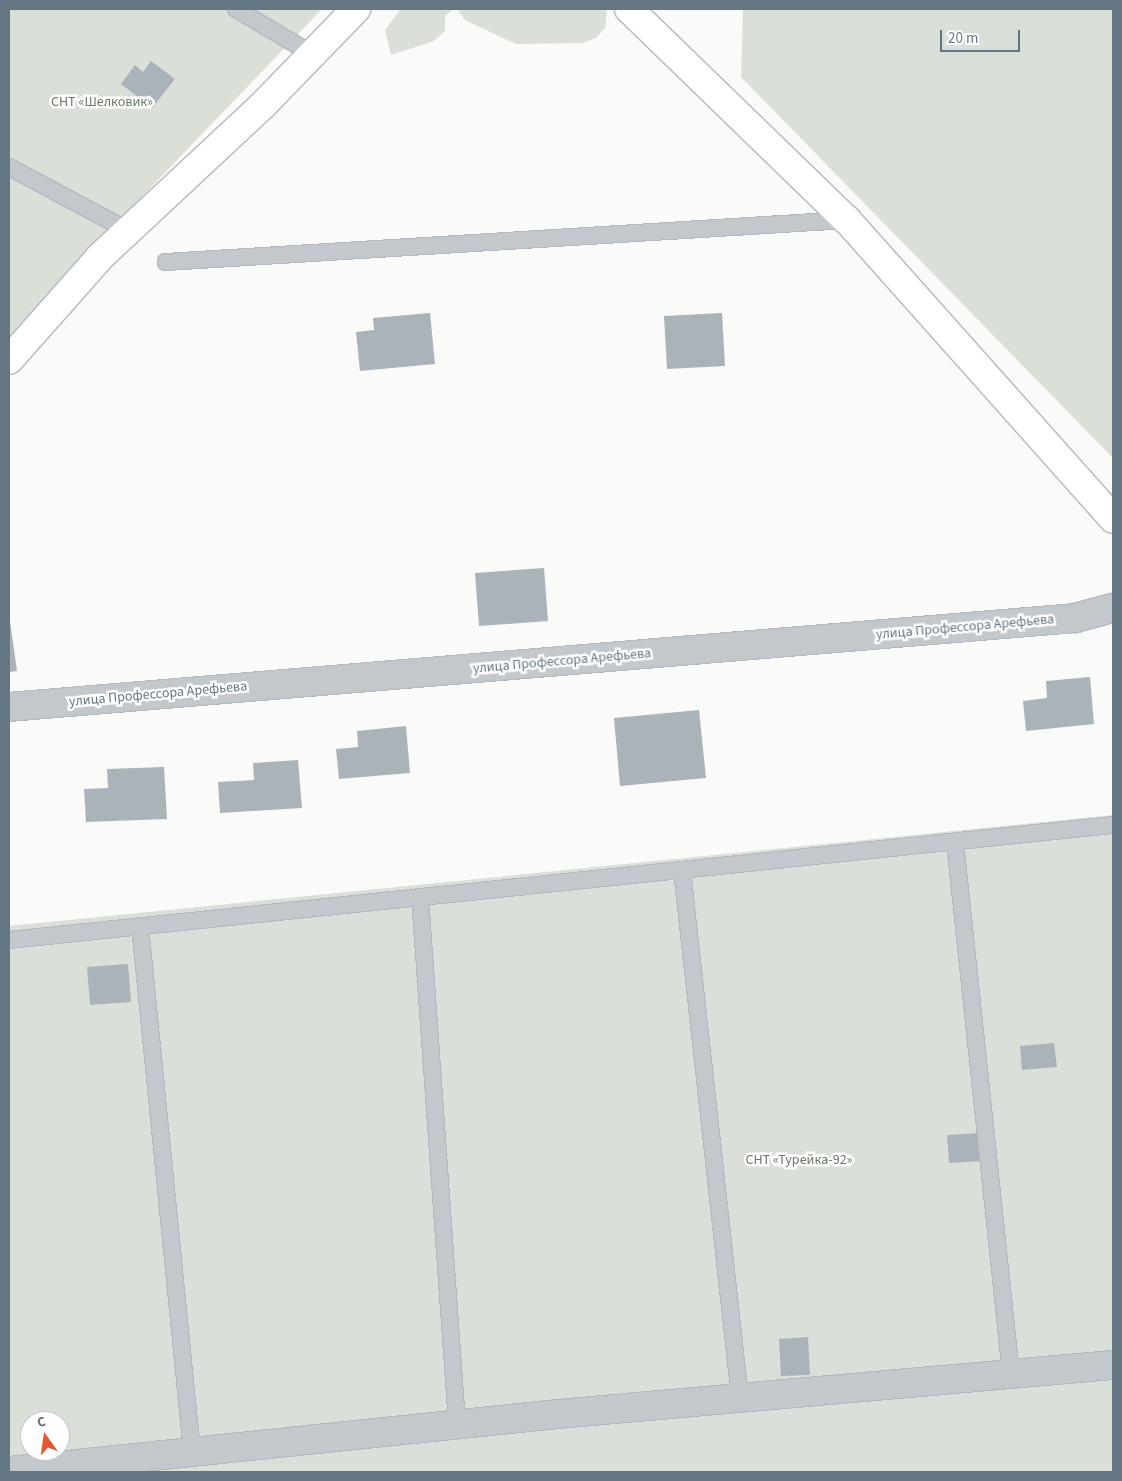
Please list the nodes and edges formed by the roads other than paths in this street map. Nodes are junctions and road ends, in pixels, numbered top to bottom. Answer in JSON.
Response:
{"nodes":[{"id":1,"x":236,"y":9,"type":"edge"},
{"id":2,"x":356,"y":9,"type":"edge"},
{"id":3,"x":629,"y":9,"type":"edge"},
{"id":4,"x":310,"y":53,"type":"junction"},
{"id":5,"x":9,"y":166,"type":"edge"},
{"id":6,"x":847,"y":220,"type":"junction"},
{"id":7,"x":129,"y":231,"type":"junction"},
{"id":8,"x":166,"y":262,"type":"dead end"},
{"id":9,"x":9,"y":360,"type":"edge"},
{"id":10,"x":1113,"y":519,"type":"edge"},
{"id":11,"x":1113,"y":608,"type":"edge"},
{"id":12,"x":9,"y":706,"type":"edge"},
{"id":13,"x":1113,"y":825,"type":"edge"},
{"id":14,"x":955,"y":842,"type":"junction"},
{"id":15,"x":682,"y":870,"type":"junction"},
{"id":16,"x":420,"y":897,"type":"junction"},
{"id":17,"x":140,"y":926,"type":"junction"},
{"id":18,"x":9,"y":940,"type":"edge"},
{"id":19,"x":1113,"y":1365,"type":"edge"},
{"id":20,"x":1011,"y":1374,"type":"junction"},
{"id":21,"x":740,"y":1398,"type":"junction"},
{"id":22,"x":458,"y":1424,"type":"junction"},
{"id":23,"x":192,"y":1452,"type":"junction"},
{"id":24,"x":9,"y":1471,"type":"edge"}],
"edges":[{"from":1,"to":4,"type":"lane"},
{"from":2,"to":4,"type":"street"},
{"from":3,"to":6,"type":"street"},
{"from":4,"to":7,"type":"street"},
{"from":5,"to":7,"type":"lane"},
{"from":6,"to":8,"type":"lane"},
{"from":6,"to":10,"type":"street"},
{"from":7,"to":9,"type":"street"},
{"from":11,"to":12,"type":"street","name":"улица Профессора Арефьева"},
{"from":13,"to":14,"type":"lane"},
{"from":14,"to":15,"type":"lane"},
{"from":14,"to":20,"type":"lane"},
{"from":15,"to":16,"type":"lane"},
{"from":15,"to":21,"type":"lane"},
{"from":16,"to":17,"type":"lane"},
{"from":16,"to":22,"type":"lane"},
{"from":17,"to":18,"type":"lane"},
{"from":17,"to":23,"type":"lane"},
{"from":19,"to":20,"type":"street"},
{"from":20,"to":21,"type":"street"},
{"from":21,"to":22,"type":"street"},
{"from":22,"to":23,"type":"street"},
{"from":23,"to":24,"type":"street"}]}
